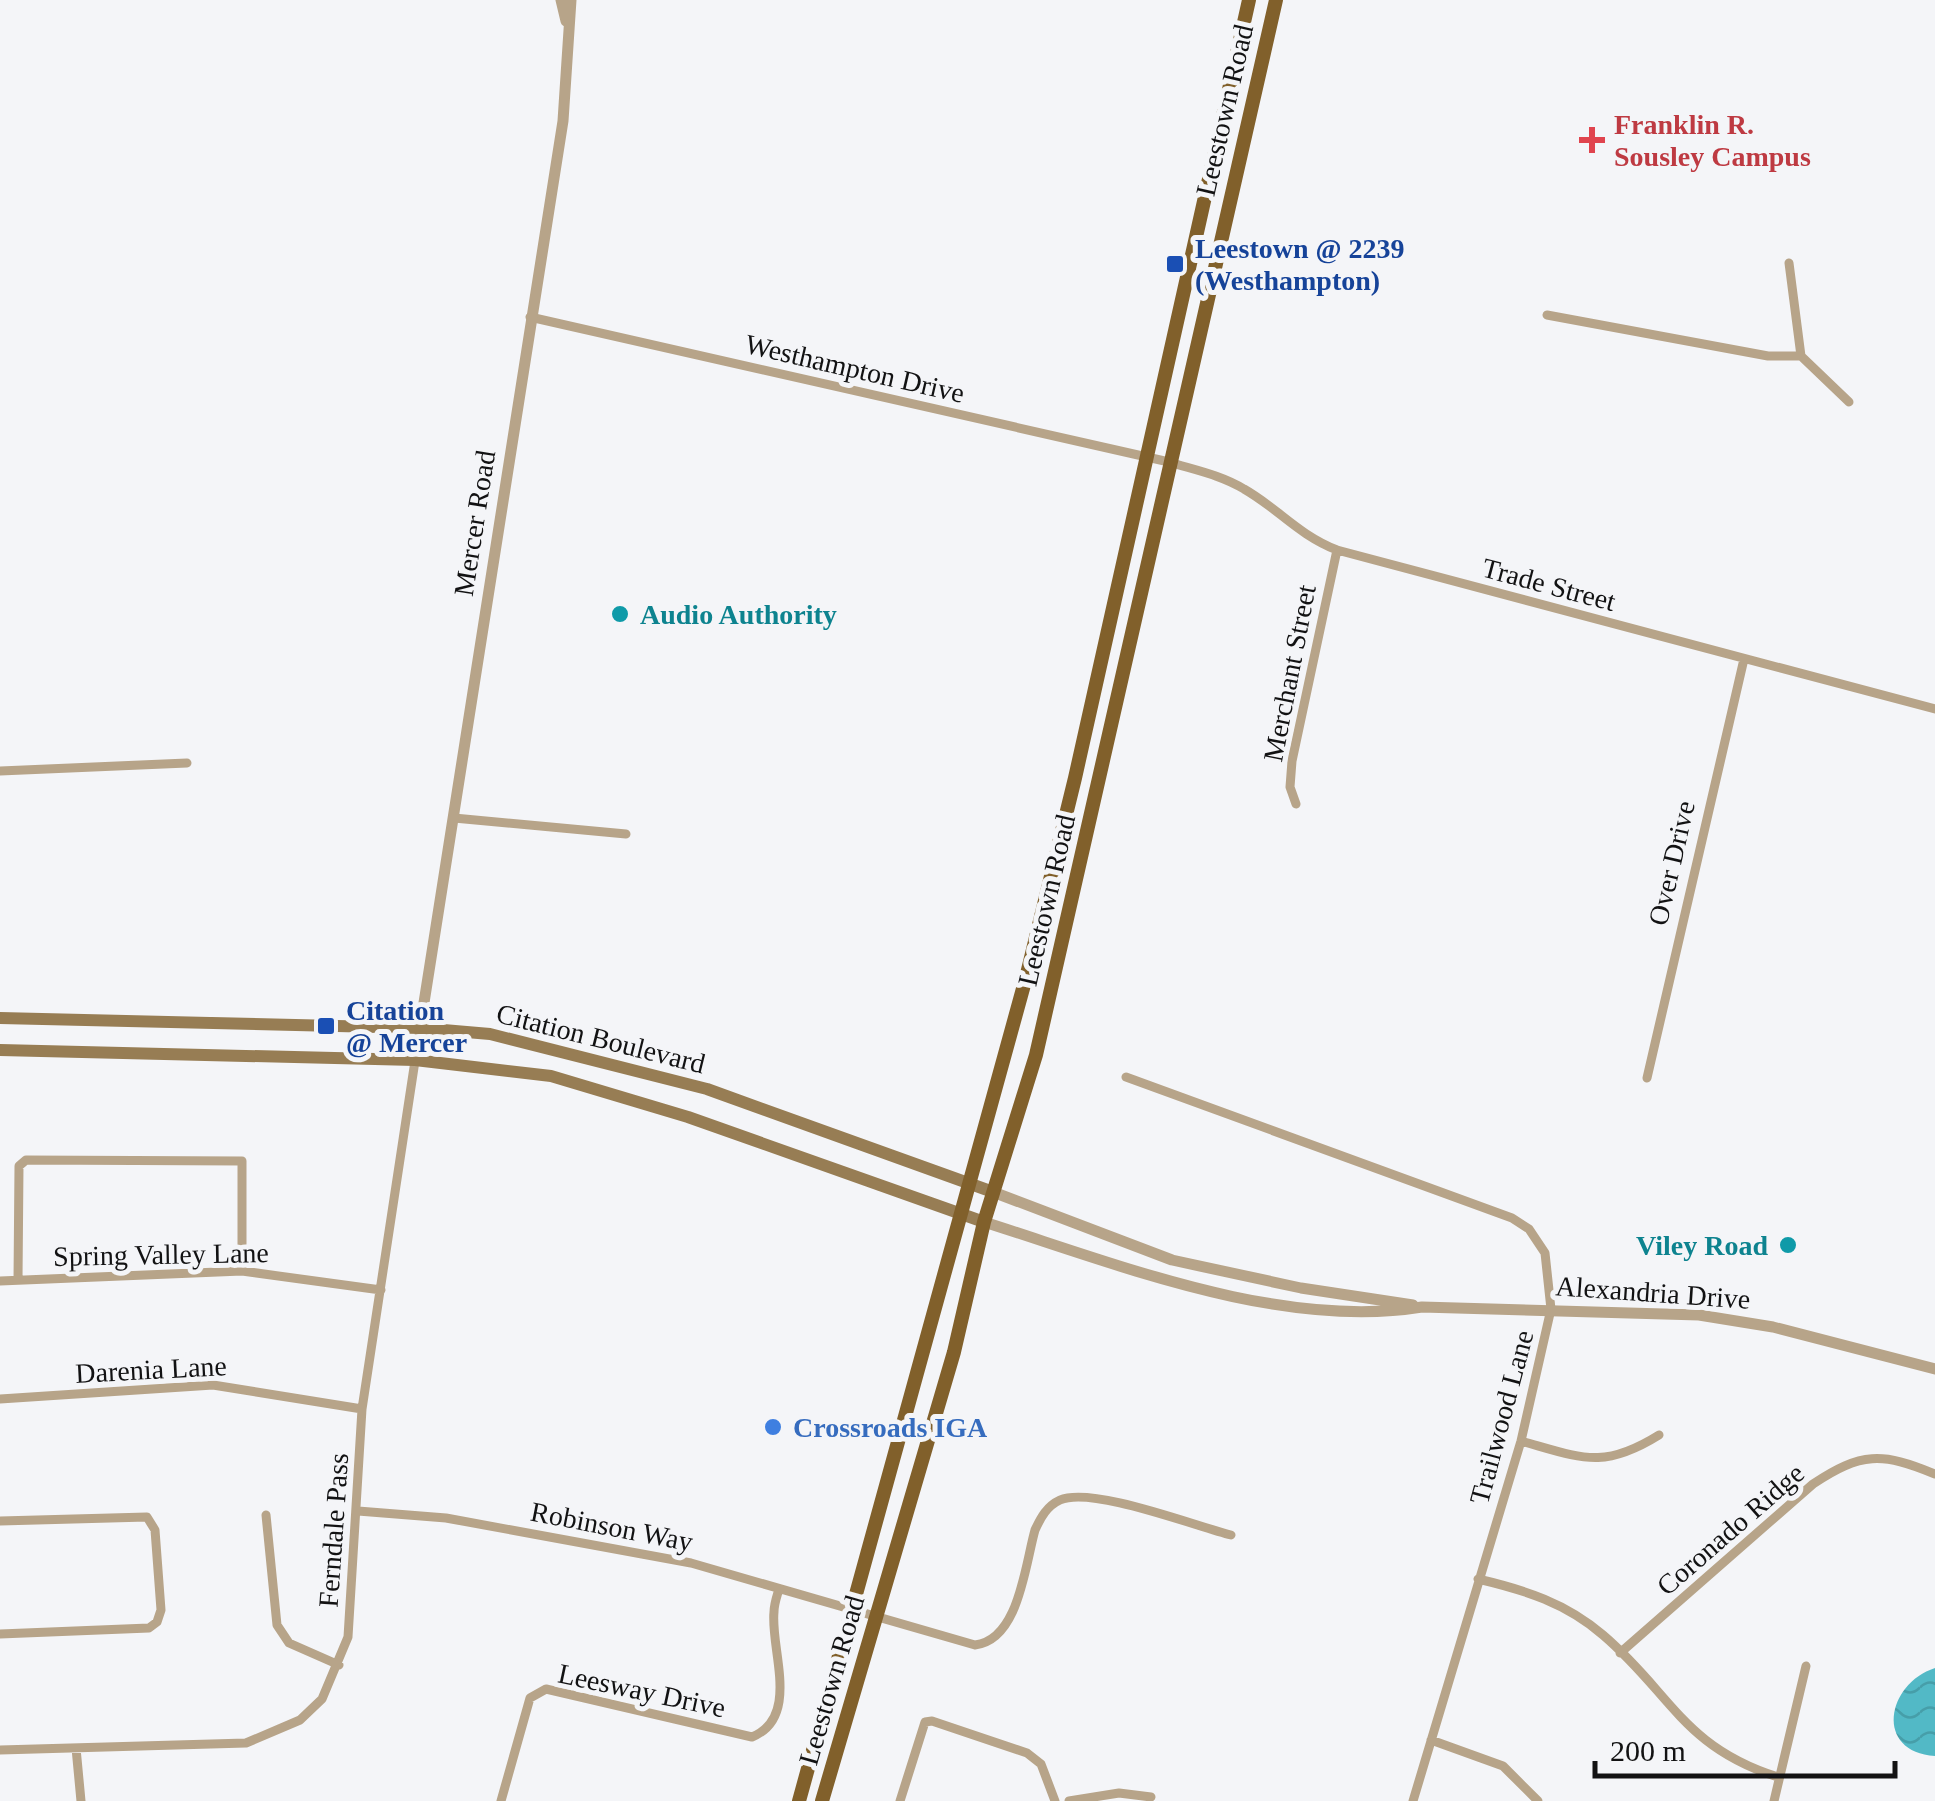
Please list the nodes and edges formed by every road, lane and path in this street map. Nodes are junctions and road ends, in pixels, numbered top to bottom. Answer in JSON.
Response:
{"nodes":[{"id":1,"x":560,"y":0,"type":"edge"},
{"id":2,"x":571,"y":0,"type":"edge"},
{"id":3,"x":1248,"y":0,"type":"edge"},
{"id":4,"x":1276,"y":0,"type":"edge"},
{"id":5,"x":567,"y":25,"type":"junction"},
{"id":6,"x":1789,"y":262,"type":"dead end"},
{"id":7,"x":1546,"y":315,"type":"dead end"},
{"id":8,"x":530,"y":317,"type":"junction"},
{"id":9,"x":1801,"y":356,"type":"junction"},
{"id":10,"x":1850,"y":402,"type":"dead end"},
{"id":11,"x":1148,"y":457,"type":"junction"},
{"id":12,"x":1169,"y":462,"type":"junction"},
{"id":13,"x":1337,"y":550,"type":"junction"},
{"id":14,"x":1744,"y":659,"type":"junction"},
{"id":15,"x":1935,"y":709,"type":"edge"},
{"id":16,"x":187,"y":763,"type":"dead end"},
{"id":17,"x":0,"y":771,"type":"edge"},
{"id":18,"x":1296,"y":804,"type":"dead end"},
{"id":19,"x":454,"y":818,"type":"junction"},
{"id":20,"x":626,"y":834,"type":"dead end"},
{"id":21,"x":0,"y":1018,"type":"edge"},
{"id":22,"x":420,"y":1028,"type":"junction"},
{"id":23,"x":0,"y":1050,"type":"edge"},
{"id":24,"x":415,"y":1060,"type":"junction"},
{"id":25,"x":1126,"y":1077,"type":"dead end"},
{"id":26,"x":1647,"y":1078,"type":"dead end"},
{"id":27,"x":968,"y":1182,"type":"junction"},
{"id":28,"x":993,"y":1192,"type":"junction"},
{"id":29,"x":958,"y":1216,"type":"junction"},
{"id":30,"x":984,"y":1222,"type":"junction"},
{"id":31,"x":242,"y":1271,"type":"junction"},
{"id":32,"x":0,"y":1280,"type":"edge"},
{"id":33,"x":18,"y":1280,"type":"junction"},
{"id":34,"x":381,"y":1290,"type":"junction"},
{"id":35,"x":1422,"y":1306,"type":"junction"},
{"id":36,"x":1551,"y":1309,"type":"junction"},
{"id":37,"x":1935,"y":1369,"type":"edge"},
{"id":38,"x":0,"y":1399,"type":"edge"},
{"id":39,"x":362,"y":1409,"type":"junction"},
{"id":40,"x":1659,"y":1435,"type":"dead end"},
{"id":41,"x":1522,"y":1441,"type":"junction"},
{"id":42,"x":1935,"y":1474,"type":"edge"},
{"id":43,"x":358,"y":1512,"type":"junction"},
{"id":44,"x":266,"y":1514,"type":"dead end"},
{"id":45,"x":0,"y":1521,"type":"edge"},
{"id":46,"x":1231,"y":1536,"type":"dead end"},
{"id":47,"x":1478,"y":1580,"type":"junction"},
{"id":48,"x":779,"y":1589,"type":"junction"},
{"id":49,"x":853,"y":1610,"type":"junction"},
{"id":50,"x":874,"y":1616,"type":"junction"},
{"id":51,"x":0,"y":1634,"type":"edge"},
{"id":52,"x":1620,"y":1654,"type":"junction"},
{"id":53,"x":339,"y":1665,"type":"junction"},
{"id":54,"x":1806,"y":1666,"type":"dead end"},
{"id":55,"x":1431,"y":1740,"type":"junction"},
{"id":56,"x":76,"y":1748,"type":"junction"},
{"id":57,"x":0,"y":1750,"type":"edge"},
{"id":58,"x":1778,"y":1777,"type":"junction"},
{"id":59,"x":1151,"y":1797,"type":"dead end"},
{"id":60,"x":80,"y":1801,"type":"edge"},
{"id":61,"x":501,"y":1801,"type":"edge"},
{"id":62,"x":799,"y":1801,"type":"edge"},
{"id":63,"x":822,"y":1801,"type":"edge"},
{"id":64,"x":900,"y":1801,"type":"edge"},
{"id":65,"x":1055,"y":1801,"type":"edge"},
{"id":66,"x":1069,"y":1801,"type":"edge"},
{"id":67,"x":1414,"y":1801,"type":"edge"},
{"id":68,"x":1538,"y":1801,"type":"edge"},
{"id":69,"x":1774,"y":1801,"type":"edge"}],
"edges":[{"from":1,"to":5,"type":"street","name":"Mercer Road"},
{"from":2,"to":5,"type":"street","name":"Mercer Road"},
{"from":3,"to":11,"type":"main road","name":"Leestown Road"},
{"from":4,"to":12,"type":"main road","name":"Leestown Road"},
{"from":5,"to":8,"type":"street","name":"Mercer Road"},
{"from":6,"to":9,"type":"street"},
{"from":7,"to":9,"type":"street"},
{"from":8,"to":11,"type":"street","name":"Westhampton Drive"},
{"from":8,"to":19,"type":"street","name":"Mercer Road"},
{"from":9,"to":10,"type":"street"},
{"from":11,"to":12,"type":"street","name":"Westhampton Drive"},
{"from":11,"to":27,"type":"main road","name":"Leestown Road"},
{"from":12,"to":13,"type":"street","name":"Trade Street"},
{"from":12,"to":28,"type":"main road","name":"Leestown Road"},
{"from":13,"to":14,"type":"street","name":"Trade Street"},
{"from":13,"to":18,"type":"street","name":"Merchant Street"},
{"from":14,"to":15,"type":"street","name":"Trade Street"},
{"from":14,"to":26,"type":"street","name":"Over Drive"},
{"from":16,"to":17,"type":"street"},
{"from":19,"to":20,"type":"street"},
{"from":19,"to":22,"type":"street","name":"Mercer Road"},
{"from":21,"to":22,"type":"main road","name":"Citation Boulevard"},
{"from":22,"to":24,"type":"street","name":"Ferndale Pass"},
{"from":22,"to":27,"type":"main road","name":"Citation Boulevard"},
{"from":23,"to":24,"type":"main road","name":"Citation Boulevard"},
{"from":24,"to":29,"type":"main road","name":"Citation Boulevard"},
{"from":24,"to":34,"type":"street","name":"Ferndale Pass"},
{"from":25,"to":36,"type":"street","name":"Trailwood Lane"},
{"from":27,"to":28,"type":"main road","name":"Citation Boulevard"},
{"from":27,"to":29,"type":"main road","name":"Leestown Road"},
{"from":28,"to":30,"type":"main road","name":"Leestown Road"},
{"from":28,"to":35,"type":"street","name":"Alexandria Drive"},
{"from":29,"to":30,"type":"main road","name":"Citation Boulevard"},
{"from":29,"to":49,"type":"main road","name":"Leestown Road"},
{"from":30,"to":35,"type":"street","name":"Alexandria Drive"},
{"from":30,"to":50,"type":"main road","name":"Leestown Road"},
{"from":31,"to":33,"type":"street","name":"Spring Valley Lane"},
{"from":31,"to":33,"type":"street"},
{"from":31,"to":34,"type":"street","name":"Spring Valley Lane"},
{"from":32,"to":33,"type":"street","name":"Spring Valley Lane"},
{"from":34,"to":39,"type":"street","name":"Ferndale Pass"},
{"from":35,"to":36,"type":"street","name":"Alexandria Drive"},
{"from":36,"to":37,"type":"street","name":"Alexandria Drive"},
{"from":36,"to":41,"type":"street","name":"Trailwood Lane"},
{"from":38,"to":39,"type":"street","name":"Darenia Lane"},
{"from":39,"to":43,"type":"street","name":"Ferndale Pass"},
{"from":40,"to":41,"type":"street"},
{"from":41,"to":47,"type":"street","name":"Trailwood Lane"},
{"from":42,"to":52,"type":"street","name":"Coronado Ridge"},
{"from":43,"to":48,"type":"street","name":"Robinson Way"},
{"from":43,"to":53,"type":"street","name":"Ferndale Pass"},
{"from":44,"to":53,"type":"street"},
{"from":45,"to":51,"type":"street"},
{"from":46,"to":50,"type":"street","name":"Robinson Way"},
{"from":47,"to":52,"type":"street"},
{"from":47,"to":55,"type":"street","name":"Trailwood Lane"},
{"from":48,"to":49,"type":"street","name":"Robinson Way"},
{"from":48,"to":61,"type":"street","name":"Leesway Drive"},
{"from":49,"to":50,"type":"street","name":"Robinson Way"},
{"from":49,"to":62,"type":"main road","name":"Leestown Road"},
{"from":50,"to":63,"type":"main road","name":"Leestown Road"},
{"from":52,"to":58,"type":"street"},
{"from":53,"to":56,"type":"street","name":"Ferndale Pass"},
{"from":54,"to":58,"type":"street"},
{"from":55,"to":67,"type":"street","name":"Trailwood Lane"},
{"from":55,"to":68,"type":"street"},
{"from":56,"to":57,"type":"street","name":"Ferndale Pass"},
{"from":56,"to":60,"type":"street"},
{"from":58,"to":69,"type":"street"},
{"from":59,"to":66,"type":"street"},
{"from":64,"to":65,"type":"street"}]}
